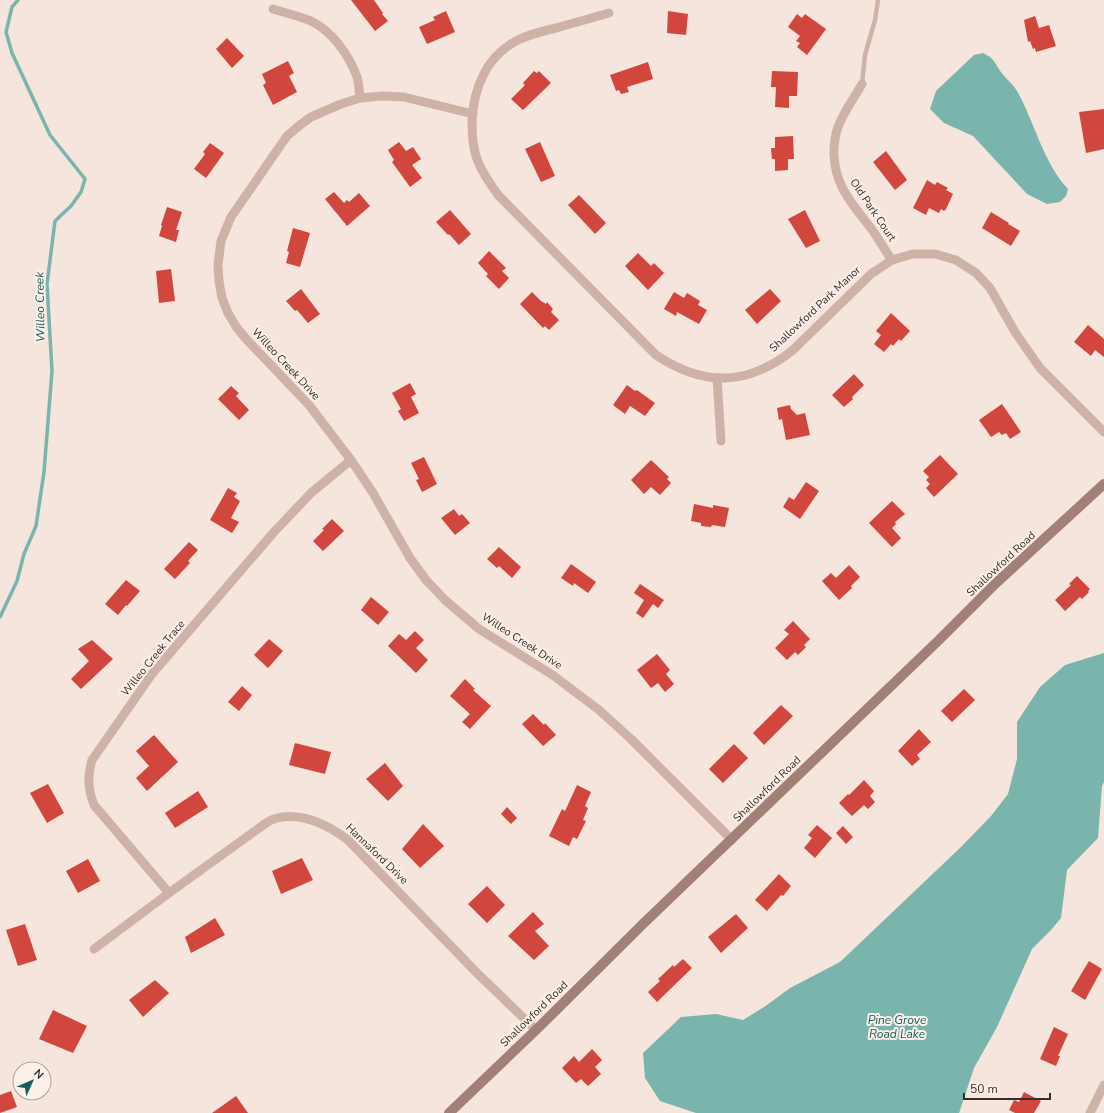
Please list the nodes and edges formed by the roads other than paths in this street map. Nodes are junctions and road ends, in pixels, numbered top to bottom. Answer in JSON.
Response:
{"nodes":[{"id":1,"x":878,"y":0,"type":"edge"},
{"id":2,"x":273,"y":8,"type":"dead end"},
{"id":3,"x":609,"y":13,"type":"dead end"},
{"id":4,"x":862,"y":84,"type":"joint"},
{"id":5,"x":360,"y":98,"type":"junction"},
{"id":6,"x":473,"y":114,"type":"junction"},
{"id":7,"x":892,"y":260,"type":"junction"},
{"id":8,"x":717,"y":378,"type":"junction"},
{"id":9,"x":1104,"y":432,"type":"edge"},
{"id":10,"x":721,"y":441,"type":"dead end"},
{"id":11,"x":351,"y":460,"type":"junction"},
{"id":12,"x":1104,"y":484,"type":"edge"},
{"id":13,"x":732,"y":840,"type":"junction"},
{"id":14,"x":169,"y":893,"type":"junction"},
{"id":15,"x":94,"y":949,"type":"dead end"},
{"id":16,"x":536,"y":1030,"type":"junction"},
{"id":17,"x":1104,"y":1085,"type":"edge"},
{"id":18,"x":449,"y":1113,"type":"edge"},
{"id":19,"x":1090,"y":1113,"type":"edge"}],
"edges":[{"from":1,"to":4,"type":"lane"},
{"from":2,"to":5,"type":"street"},
{"from":3,"to":6,"type":"street"},
{"from":4,"to":7,"type":"street","name":"Old Park Court"},
{"from":5,"to":6,"type":"street","name":"Willeo Creek Drive"},
{"from":5,"to":11,"type":"street","name":"Willeo Creek Drive"},
{"from":6,"to":8,"type":"street","name":"Shallowford Park Manor"},
{"from":7,"to":8,"type":"street","name":"Shallowford Park Manor"},
{"from":7,"to":9,"type":"street","name":"Shallowford Park Manor"},
{"from":8,"to":10,"type":"street"},
{"from":11,"to":13,"type":"street","name":"Willeo Creek Drive"},
{"from":11,"to":14,"type":"street","name":"Willeo Creek Trace"},
{"from":12,"to":13,"type":"street","name":"Shallowford Road"},
{"from":13,"to":16,"type":"street","name":"Shallowford Road"},
{"from":14,"to":15,"type":"street","name":"Hannaford Drive"},
{"from":14,"to":16,"type":"street","name":"Hannaford Drive"},
{"from":16,"to":18,"type":"street","name":"Shallowford Road"},
{"from":17,"to":19,"type":"street"}]}
